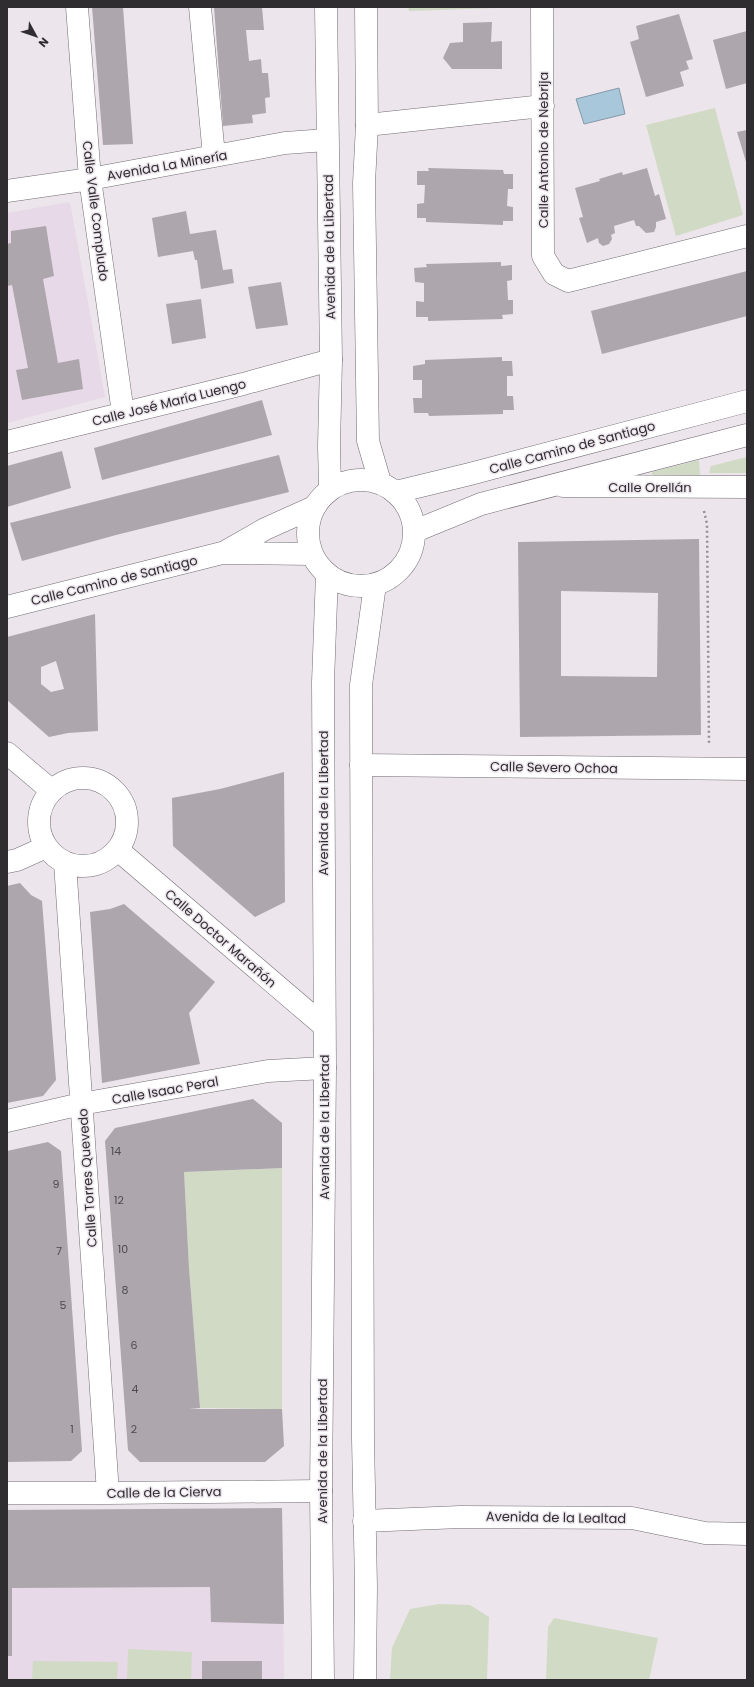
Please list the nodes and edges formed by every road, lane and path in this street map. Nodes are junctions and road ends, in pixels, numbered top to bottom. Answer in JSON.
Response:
{"nodes":[{"id":1,"x":77,"y":7,"type":"edge"},
{"id":2,"x":200,"y":7,"type":"edge"},
{"id":3,"x":326,"y":7,"type":"edge"},
{"id":4,"x":366,"y":7,"type":"edge"},
{"id":5,"x":545,"y":8,"type":"edge"},
{"id":6,"x":543,"y":106,"type":"junction"},
{"id":7,"x":366,"y":125,"type":"junction"},
{"id":8,"x":327,"y":140,"type":"junction"},
{"id":9,"x":214,"y":156,"type":"junction"},
{"id":10,"x":90,"y":178,"type":"junction"},
{"id":11,"x":7,"y":191,"type":"edge"},
{"id":12,"x":747,"y":236,"type":"edge"},
{"id":13,"x":331,"y":360,"type":"junction"},
{"id":14,"x":747,"y":401,"type":"edge"},
{"id":15,"x":123,"y":413,"type":"junction"},
{"id":16,"x":747,"y":435,"type":"edge"},
{"id":17,"x":7,"y":442,"type":"edge"},
{"id":18,"x":554,"y":486,"type":"junction"},
{"id":19,"x":388,"y":487,"type":"junction"},
{"id":20,"x":700,"y":487,"type":"junction"},
{"id":21,"x":747,"y":487,"type":"edge"},
{"id":22,"x":330,"y":488,"type":"junction"},
{"id":23,"x":314,"y":507,"type":"junction"},
{"id":24,"x":414,"y":532,"type":"junction"},
{"id":25,"x":222,"y":553,"type":"junction"},
{"id":26,"x":311,"y":554,"type":"junction"},
{"id":27,"x":327,"y":574,"type":"junction"},
{"id":28,"x":375,"y":585,"type":"junction"},
{"id":29,"x":7,"y":607,"type":"edge"},
{"id":30,"x":7,"y":753,"type":"edge"},
{"id":31,"x":361,"y":765,"type":"junction"},
{"id":32,"x":747,"y":769,"type":"edge"},
{"id":33,"x":709,"y":770,"type":"junction"},
{"id":34,"x":52,"y":791,"type":"junction"},
{"id":35,"x":46,"y":847,"type":"junction"},
{"id":36,"x":118,"y":850,"type":"junction"},
{"id":37,"x":7,"y":862,"type":"edge"},
{"id":38,"x":65,"y":863,"type":"junction"},
{"id":39,"x":324,"y":1026,"type":"junction"},
{"id":40,"x":325,"y":1068,"type":"junction"},
{"id":41,"x":81,"y":1104,"type":"junction"},
{"id":42,"x":7,"y":1121,"type":"edge"},
{"id":43,"x":322,"y":1491,"type":"junction"},
{"id":44,"x":7,"y":1493,"type":"edge"},
{"id":45,"x":108,"y":1493,"type":"junction"},
{"id":46,"x":364,"y":1521,"type":"junction"},
{"id":47,"x":747,"y":1534,"type":"edge"},
{"id":48,"x":323,"y":1680,"type":"edge"},
{"id":49,"x":365,"y":1680,"type":"edge"}],
"edges":[{"from":1,"to":10,"type":"street","name":"Calle Valle Compludo"},
{"from":2,"to":9,"type":"street"},
{"from":3,"to":8,"type":"street","name":"Avenida de la Libertad"},
{"from":4,"to":7,"type":"street"},
{"from":5,"to":6,"type":"street","name":"Calle Antonio de Nebrija"},
{"from":6,"to":7,"type":"street"},
{"from":6,"to":12,"type":"street","name":"Calle Antonio de Nebrija"},
{"from":7,"to":19,"type":"street"},
{"from":8,"to":9,"type":"street","name":"Avenida La Minería"},
{"from":8,"to":13,"type":"street","name":"Avenida de la Libertad"},
{"from":9,"to":10,"type":"street","name":"Avenida La Minería"},
{"from":10,"to":11,"type":"street","name":"Avenida La Minería"},
{"from":10,"to":15,"type":"street","name":"Calle Valle Compludo"},
{"from":13,"to":15,"type":"street","name":"Calle José María Luengo"},
{"from":13,"to":22,"type":"street","name":"Avenida de la Libertad"},
{"from":14,"to":19,"type":"street","name":"Calle Camino de Santiago"},
{"from":15,"to":17,"type":"street","name":"Calle José María Luengo"},
{"from":16,"to":18,"type":"street"},
{"from":18,"to":20,"type":"street","name":"Calle Orellán"},
{"from":18,"to":24,"type":"street"},
{"from":19,"to":22,"type":"street"},
{"from":19,"to":24,"type":"street"},
{"from":20,"to":21,"type":"street","name":"Calle Orellán"},
{"from":20,"to":33,"type":"path"},
{"from":22,"to":23,"type":"street"},
{"from":23,"to":25,"type":"street","name":"Calle Camino de Santiago"},
{"from":23,"to":26,"type":"street"},
{"from":24,"to":28,"type":"street"},
{"from":25,"to":26,"type":"street","name":"Calle Camino de Santiago"},
{"from":25,"to":29,"type":"street","name":"Calle Camino de Santiago"},
{"from":26,"to":27,"type":"street"},
{"from":27,"to":28,"type":"street"},
{"from":27,"to":39,"type":"street","name":"Avenida de la Libertad"},
{"from":28,"to":31,"type":"street"},
{"from":30,"to":34,"type":"street"},
{"from":31,"to":33,"type":"street","name":"Calle Severo Ochoa"},
{"from":31,"to":46,"type":"street"},
{"from":32,"to":33,"type":"street","name":"Calle Severo Ochoa"},
{"from":34,"to":35,"type":"street"},
{"from":34,"to":36,"type":"street"},
{"from":35,"to":37,"type":"street"},
{"from":35,"to":38,"type":"street"},
{"from":36,"to":38,"type":"street"},
{"from":36,"to":39,"type":"street","name":"Calle Doctor Marañón"},
{"from":38,"to":41,"type":"street","name":"Calle Torres Quevedo"},
{"from":39,"to":40,"type":"street","name":"Avenida de la Libertad"},
{"from":40,"to":41,"type":"street","name":"Calle Isaac Peral"},
{"from":40,"to":43,"type":"street","name":"Avenida de la Libertad"},
{"from":41,"to":42,"type":"street","name":"Calle Isaac Peral"},
{"from":41,"to":45,"type":"street","name":"Calle Torres Quevedo"},
{"from":43,"to":45,"type":"street","name":"Calle de la Cierva"},
{"from":43,"to":48,"type":"street","name":"Avenida de la Libertad"},
{"from":44,"to":45,"type":"street","name":"Calle de la Cierva"},
{"from":46,"to":47,"type":"street","name":"Avenida de la Lealtad"},
{"from":46,"to":49,"type":"street"}]}
